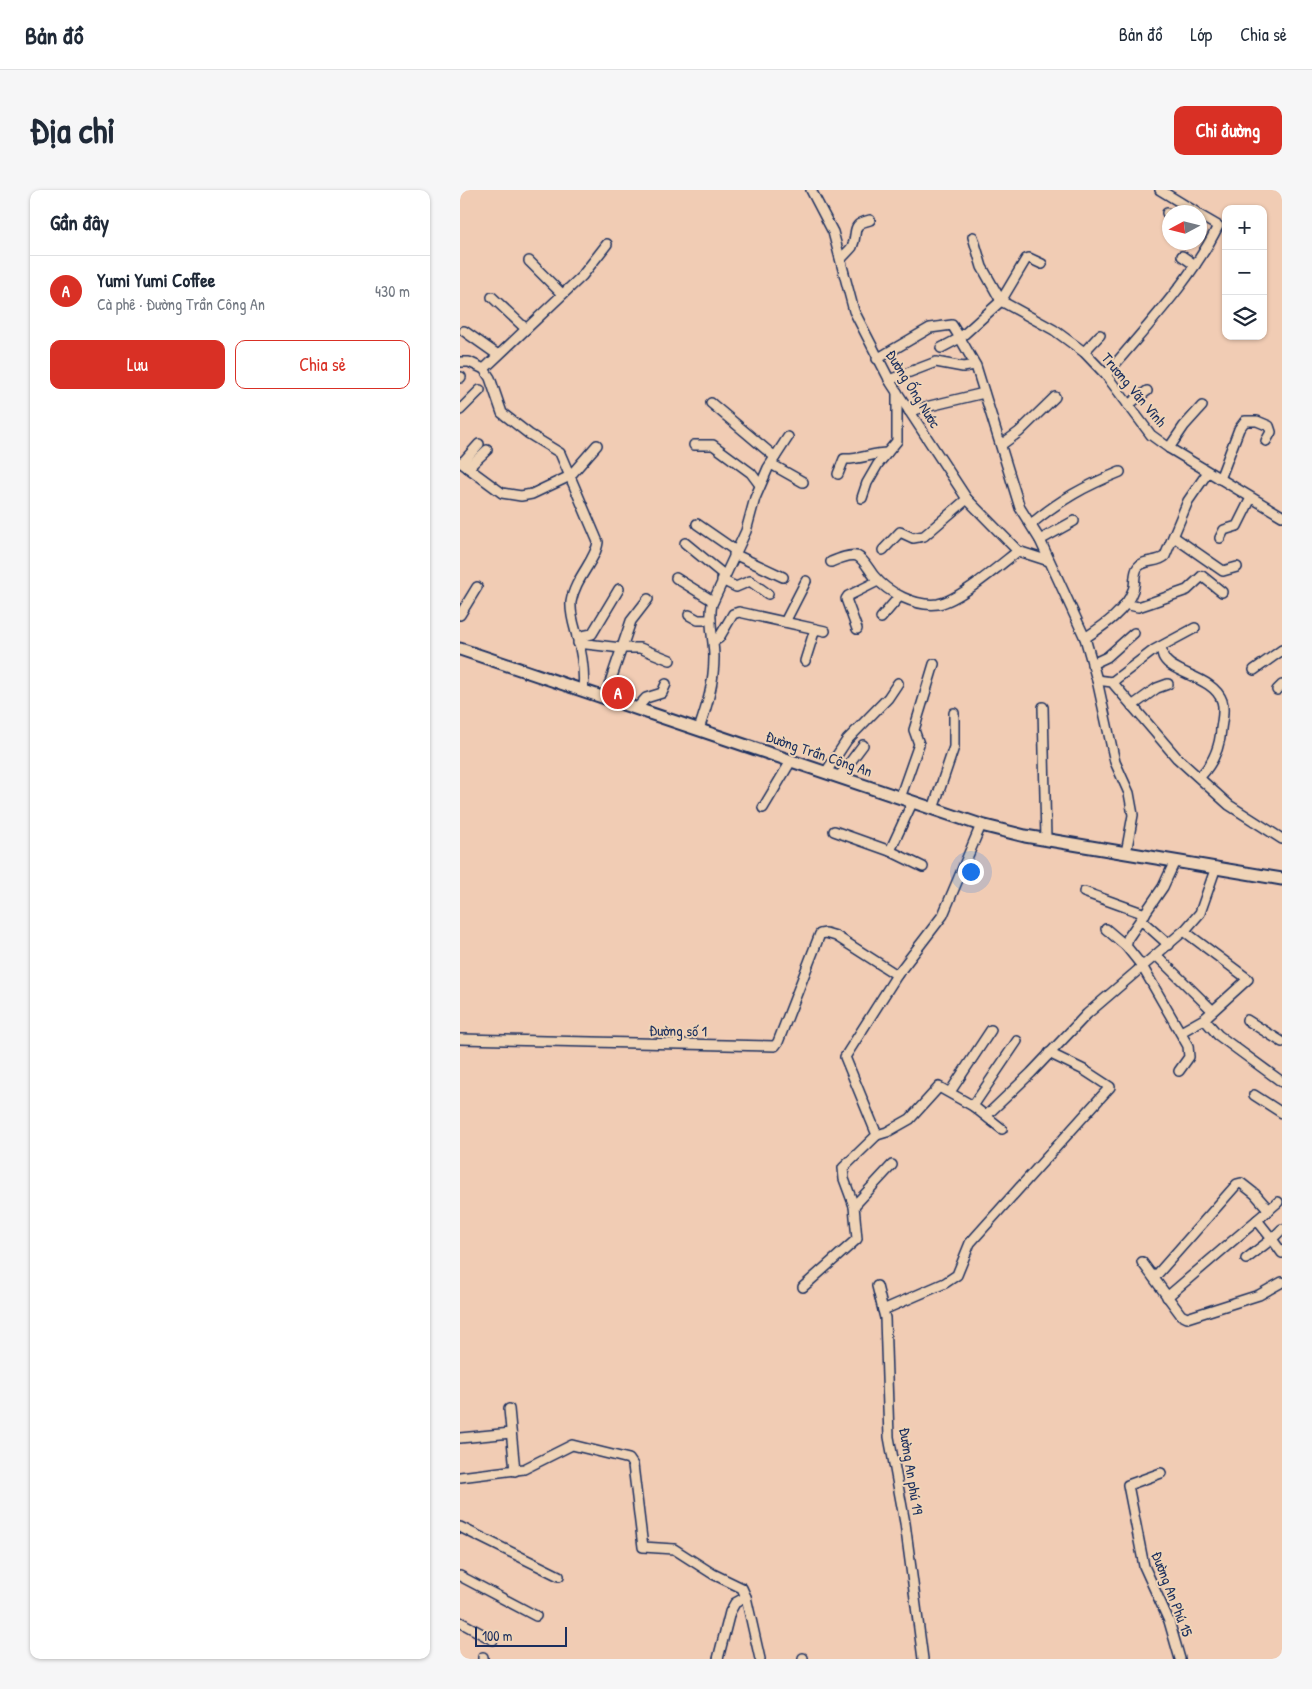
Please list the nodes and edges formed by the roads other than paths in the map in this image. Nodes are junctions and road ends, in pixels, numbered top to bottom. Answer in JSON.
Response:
{"nodes":[{"id":1,"x":811,"y":190,"type":"edge"},
{"id":2,"x":1160,"y":190,"type":"edge"},
{"id":3,"x":1184,"y":205,"type":"edge"},
{"id":4,"x":1207,"y":219,"type":"edge"},
{"id":5,"x":870,"y":220,"type":"dead end"},
{"id":6,"x":1222,"y":228,"type":"edge"},
{"id":7,"x":973,"y":237,"type":"dead end"},
{"id":8,"x":607,"y":244,"type":"dead end"},
{"id":9,"x":1182,"y":256,"type":"dead end"},
{"id":10,"x":841,"y":259,"type":"junction"},
{"id":11,"x":528,"y":261,"type":"dead end"},
{"id":12,"x":1042,"y":264,"type":"dead end"},
{"id":13,"x":1196,"y":265,"type":"junction"},
{"id":14,"x":562,"y":294,"type":"junction"},
{"id":15,"x":492,"y":297,"type":"dead end"},
{"id":16,"x":1001,"y":301,"type":"junction"},
{"id":17,"x":526,"y":329,"type":"junction"},
{"id":18,"x":464,"y":331,"type":"dead end"},
{"id":19,"x":1100,"y":335,"type":"dead end"},
{"id":20,"x":960,"y":338,"type":"junction"},
{"id":21,"x":941,"y":348,"type":"dead end"},
{"id":22,"x":1084,"y":352,"type":"junction"},
{"id":23,"x":498,"y":356,"type":"junction"},
{"id":24,"x":877,"y":359,"type":"junction"},
{"id":25,"x":460,"y":362,"type":"edge"},
{"id":26,"x":975,"y":365,"type":"junction"},
{"id":27,"x":484,"y":369,"type":"junction"},
{"id":28,"x":1106,"y":375,"type":"junction"},
{"id":29,"x":889,"y":380,"type":"junction"},
{"id":30,"x":480,"y":390,"type":"dead end"},
{"id":31,"x":1147,"y":391,"type":"dead end"},
{"id":32,"x":897,"y":392,"type":"junction"},
{"id":33,"x":984,"y":393,"type":"junction"},
{"id":34,"x":1055,"y":397,"type":"dead end"},
{"id":35,"x":711,"y":403,"type":"dead end"},
{"id":36,"x":1128,"y":405,"type":"junction"},
{"id":37,"x":1202,"y":406,"type":"dead end"},
{"id":38,"x":460,"y":410,"type":"edge"},
{"id":39,"x":909,"y":411,"type":"junction"},
{"id":40,"x":788,"y":438,"type":"dead end"},
{"id":41,"x":1266,"y":441,"type":"dead end"},
{"id":42,"x":479,"y":444,"type":"dead end"},
{"id":43,"x":597,"y":445,"type":"dead end"},
{"id":44,"x":694,"y":445,"type":"dead end"},
{"id":45,"x":1000,"y":445,"type":"junction"},
{"id":46,"x":1169,"y":448,"type":"junction"},
{"id":47,"x":487,"y":450,"type":"dead end"},
{"id":48,"x":887,"y":453,"type":"junction"},
{"id":49,"x":773,"y":461,"type":"junction"},
{"id":50,"x":463,"y":465,"type":"edge"},
{"id":51,"x":1120,"y":472,"type":"dead end"},
{"id":52,"x":1208,"y":472,"type":"junction"},
{"id":53,"x":838,"y":474,"type":"dead end"},
{"id":54,"x":570,"y":476,"type":"junction"},
{"id":55,"x":1220,"y":479,"type":"junction"},
{"id":56,"x":803,"y":482,"type":"dead end"},
{"id":57,"x":760,"y":485,"type":"junction"},
{"id":58,"x":862,"y":498,"type":"dead end"},
{"id":59,"x":967,"y":498,"type":"junction"},
{"id":60,"x":1251,"y":498,"type":"junction"},
{"id":61,"x":1282,"y":516,"type":"edge"},
{"id":62,"x":1074,"y":521,"type":"dead end"},
{"id":63,"x":697,"y":524,"type":"dead end"},
{"id":64,"x":1031,"y":524,"type":"junction"},
{"id":65,"x":1174,"y":537,"type":"junction"},
{"id":66,"x":1220,"y":538,"type":"dead end"},
{"id":67,"x":1040,"y":540,"type":"junction"},
{"id":68,"x":685,"y":543,"type":"dead end"},
{"id":69,"x":883,"y":550,"type":"dead end"},
{"id":70,"x":1018,"y":551,"type":"junction"},
{"id":71,"x":735,"y":552,"type":"junction"},
{"id":72,"x":1049,"y":561,"type":"junction"},
{"id":73,"x":831,"y":562,"type":"dead end"},
{"id":74,"x":1237,"y":567,"type":"dead end"},
{"id":75,"x":723,"y":577,"type":"junction"},
{"id":76,"x":783,"y":577,"type":"dead end"},
{"id":77,"x":676,"y":578,"type":"dead end"},
{"id":78,"x":806,"y":581,"type":"dead end"},
{"id":79,"x":878,"y":581,"type":"junction"},
{"id":80,"x":477,"y":588,"type":"dead end"},
{"id":81,"x":619,"y":589,"type":"dead end"},
{"id":82,"x":1222,"y":592,"type":"dead end"},
{"id":83,"x":768,"y":594,"type":"dead end"},
{"id":84,"x":898,"y":598,"type":"junction"},
{"id":85,"x":648,"y":599,"type":"dead end"},
{"id":86,"x":713,"y":601,"type":"junction"},
{"id":87,"x":1126,"y":604,"type":"junction"},
{"id":88,"x":460,"y":615,"type":"edge"},
{"id":89,"x":689,"y":615,"type":"dead end"},
{"id":90,"x":881,"y":618,"type":"dead end"},
{"id":91,"x":711,"y":620,"type":"junction"},
{"id":92,"x":786,"y":622,"type":"junction"},
{"id":93,"x":1194,"y":628,"type":"dead end"},
{"id":94,"x":815,"y":629,"type":"junction"},
{"id":95,"x":857,"y":629,"type":"dead end"},
{"id":96,"x":825,"y":631,"type":"dead end"},
{"id":97,"x":1134,"y":633,"type":"dead end"},
{"id":98,"x":1085,"y":638,"type":"junction"},
{"id":99,"x":578,"y":640,"type":"junction"},
{"id":100,"x":714,"y":641,"type":"junction"},
{"id":101,"x":1161,"y":647,"type":"junction"},
{"id":102,"x":621,"y":648,"type":"junction"},
{"id":103,"x":460,"y":649,"type":"edge"},
{"id":104,"x":1282,"y":650,"type":"edge"},
{"id":105,"x":670,"y":660,"type":"dead end"},
{"id":106,"x":805,"y":662,"type":"dead end"},
{"id":107,"x":934,"y":664,"type":"dead end"},
{"id":108,"x":1092,"y":664,"type":"junction"},
{"id":109,"x":1254,"y":670,"type":"dead end"},
{"id":110,"x":1097,"y":680,"type":"junction"},
{"id":111,"x":1112,"y":682,"type":"junction"},
{"id":112,"x":898,"y":683,"type":"dead end"},
{"id":113,"x":666,"y":684,"type":"dead end"},
{"id":114,"x":1168,"y":684,"type":"dead end"},
{"id":115,"x":583,"y":690,"type":"junction"},
{"id":116,"x":605,"y":697,"type":"junction"},
{"id":117,"x":1132,"y":706,"type":"junction"},
{"id":118,"x":637,"y":708,"type":"junction"},
{"id":119,"x":1043,"y":708,"type":"dead end"},
{"id":120,"x":954,"y":713,"type":"dead end"},
{"id":121,"x":699,"y":729,"type":"junction"},
{"id":122,"x":863,"y":745,"type":"dead end"},
{"id":123,"x":791,"y":761,"type":"junction"},
{"id":124,"x":826,"y":772,"type":"junction"},
{"id":125,"x":839,"y":777,"type":"junction"},
{"id":126,"x":1200,"y":777,"type":"junction"},
{"id":127,"x":900,"y":798,"type":"junction"},
{"id":128,"x":912,"y":803,"type":"junction"},
{"id":129,"x":763,"y":808,"type":"dead end"},
{"id":130,"x":932,"y":809,"type":"junction"},
{"id":131,"x":981,"y":825,"type":"junction"},
{"id":132,"x":834,"y":831,"type":"dead end"},
{"id":133,"x":1282,"y":839,"type":"edge"},
{"id":134,"x":1046,"y":840,"type":"junction"},
{"id":135,"x":890,"y":851,"type":"junction"},
{"id":136,"x":1126,"y":853,"type":"junction"},
{"id":137,"x":1175,"y":861,"type":"junction"},
{"id":138,"x":923,"y":867,"type":"dead end"},
{"id":139,"x":1216,"y":867,"type":"junction"},
{"id":140,"x":1282,"y":879,"type":"edge"},
{"id":141,"x":1084,"y":892,"type":"dead end"},
{"id":142,"x":1143,"y":917,"type":"junction"},
{"id":143,"x":1106,"y":929,"type":"dead end"},
{"id":144,"x":1184,"y":930,"type":"junction"},
{"id":145,"x":1169,"y":945,"type":"junction"},
{"id":146,"x":1126,"y":946,"type":"junction"},
{"id":147,"x":1157,"y":956,"type":"junction"},
{"id":148,"x":1142,"y":966,"type":"junction"},
{"id":149,"x":894,"y":974,"type":"junction"},
{"id":150,"x":1212,"y":1010,"type":"junction"},
{"id":151,"x":1204,"y":1019,"type":"junction"},
{"id":152,"x":1248,"y":1020,"type":"dead end"},
{"id":153,"x":991,"y":1030,"type":"dead end"},
{"id":154,"x":1181,"y":1032,"type":"junction"},
{"id":155,"x":460,"y":1039,"type":"edge"},
{"id":156,"x":1017,"y":1041,"type":"dead end"},
{"id":157,"x":1282,"y":1042,"type":"edge"},
{"id":158,"x":1049,"y":1053,"type":"junction"},
{"id":159,"x":1179,"y":1071,"type":"dead end"},
{"id":160,"x":1282,"y":1082,"type":"edge"},
{"id":161,"x":950,"y":1092,"type":"junction"},
{"id":162,"x":1254,"y":1095,"type":"dead end"},
{"id":163,"x":974,"y":1106,"type":"junction"},
{"id":164,"x":1282,"y":1114,"type":"edge"},
{"id":165,"x":987,"y":1115,"type":"junction"},
{"id":166,"x":1002,"y":1129,"type":"dead end"},
{"id":167,"x":877,"y":1135,"type":"junction"},
{"id":168,"x":892,"y":1166,"type":"dead end"},
{"id":169,"x":1278,"y":1202,"type":"dead end"},
{"id":170,"x":854,"y":1206,"type":"junction"},
{"id":171,"x":1269,"y":1210,"type":"junction"},
{"id":172,"x":1257,"y":1220,"type":"junction"},
{"id":173,"x":1282,"y":1229,"type":"edge"},
{"id":174,"x":1272,"y":1239,"type":"junction"},
{"id":175,"x":1282,"y":1253,"type":"edge"},
{"id":176,"x":1246,"y":1259,"type":"dead end"},
{"id":177,"x":1142,"y":1262,"type":"dead end"},
{"id":178,"x":1154,"y":1278,"type":"junction"},
{"id":179,"x":1282,"y":1282,"type":"edge"},
{"id":180,"x":877,"y":1286,"type":"dead end"},
{"id":181,"x":803,"y":1287,"type":"dead end"},
{"id":182,"x":1168,"y":1297,"type":"junction"},
{"id":183,"x":883,"y":1310,"type":"junction"},
{"id":184,"x":509,"y":1409,"type":"dead end"},
{"id":185,"x":511,"y":1434,"type":"junction"},
{"id":186,"x":460,"y":1438,"type":"edge"},
{"id":187,"x":515,"y":1471,"type":"junction"},
{"id":188,"x":1161,"y":1473,"type":"dead end"},
{"id":189,"x":460,"y":1477,"type":"edge"},
{"id":190,"x":460,"y":1527,"type":"edge"},
{"id":191,"x":460,"y":1576,"type":"edge"},
{"id":192,"x":558,"y":1576,"type":"dead end"},
{"id":193,"x":746,"y":1597,"type":"junction"},
{"id":194,"x":536,"y":1616,"type":"dead end"},
{"id":195,"x":460,"y":1622,"type":"edge"},
{"id":196,"x":493,"y":1640,"type":"dead end"},
{"id":197,"x":718,"y":1659,"type":"edge"},
{"id":198,"x":760,"y":1659,"type":"edge"},
{"id":199,"x":922,"y":1659,"type":"edge"},
{"id":200,"x":1180,"y":1659,"type":"edge"}],
"edges":[{"from":1,"to":10,"type":"street","name":"Đường Ống Nước"},
{"from":2,"to":3,"type":"street"},
{"from":4,"to":6,"type":"street"},
{"from":5,"to":10,"type":"street"},
{"from":6,"to":13,"type":"street"},
{"from":7,"to":16,"type":"street"},
{"from":8,"to":14,"type":"street"},
{"from":9,"to":13,"type":"street"},
{"from":10,"to":24,"type":"street","name":"Đường Ống Nước"},
{"from":11,"to":14,"type":"street"},
{"from":12,"to":16,"type":"street"},
{"from":13,"to":28,"type":"street"},
{"from":14,"to":17,"type":"street"},
{"from":15,"to":17,"type":"street"},
{"from":16,"to":20,"type":"street"},
{"from":16,"to":22,"type":"street","name":"Trương Văn Vĩnh"},
{"from":17,"to":23,"type":"street"},
{"from":18,"to":23,"type":"street"},
{"from":19,"to":22,"type":"street"},
{"from":20,"to":21,"type":"street"},
{"from":20,"to":24,"type":"street"},
{"from":20,"to":26,"type":"street"},
{"from":22,"to":28,"type":"street","name":"Trương Văn Vĩnh"},
{"from":23,"to":27,"type":"street"},
{"from":24,"to":29,"type":"street","name":"Đường Ống Nước"},
{"from":25,"to":27,"type":"street"},
{"from":26,"to":29,"type":"street"},
{"from":26,"to":33,"type":"street"},
{"from":27,"to":54,"type":"street"},
{"from":28,"to":36,"type":"street","name":"Trương Văn Vĩnh"},
{"from":29,"to":32,"type":"street","name":"Đường Ống Nước"},
{"from":30,"to":38,"type":"street"},
{"from":31,"to":36,"type":"street"},
{"from":32,"to":39,"type":"street","name":"Đường Ống Nước"},
{"from":32,"to":48,"type":"street"},
{"from":33,"to":39,"type":"street"},
{"from":33,"to":45,"type":"street"},
{"from":34,"to":45,"type":"street"},
{"from":35,"to":49,"type":"street"},
{"from":36,"to":46,"type":"street","name":"Trương Văn Vĩnh"},
{"from":37,"to":46,"type":"street"},
{"from":39,"to":59,"type":"street","name":"Đường Ống Nước"},
{"from":40,"to":49,"type":"street"},
{"from":41,"to":55,"type":"street"},
{"from":42,"to":50,"type":"street"},
{"from":43,"to":54,"type":"street"},
{"from":44,"to":57,"type":"street"},
{"from":45,"to":64,"type":"street"},
{"from":46,"to":52,"type":"street","name":"Trương Văn Vĩnh"},
{"from":47,"to":50,"type":"street"},
{"from":48,"to":53,"type":"street"},
{"from":48,"to":58,"type":"street"},
{"from":49,"to":56,"type":"street"},
{"from":49,"to":57,"type":"street"},
{"from":50,"to":54,"type":"street"},
{"from":51,"to":64,"type":"street"},
{"from":52,"to":55,"type":"street","name":"Trương Văn Vĩnh"},
{"from":52,"to":65,"type":"street"},
{"from":54,"to":99,"type":"street"},
{"from":55,"to":60,"type":"street","name":"Trương Văn Vĩnh"},
{"from":57,"to":71,"type":"street"},
{"from":59,"to":69,"type":"street"},
{"from":59,"to":70,"type":"street","name":"Đường Ống Nước"},
{"from":60,"to":61,"type":"street","name":"Trương Văn Vĩnh"},
{"from":60,"to":66,"type":"street"},
{"from":62,"to":67,"type":"street"},
{"from":63,"to":71,"type":"street"},
{"from":64,"to":67,"type":"street"},
{"from":65,"to":74,"type":"street"},
{"from":65,"to":87,"type":"street"},
{"from":67,"to":72,"type":"street"},
{"from":68,"to":75,"type":"street"},
{"from":70,"to":72,"type":"street","name":"Đường Ống Nước"},
{"from":70,"to":84,"type":"street"},
{"from":71,"to":75,"type":"street"},
{"from":71,"to":76,"type":"street"},
{"from":72,"to":98,"type":"street"},
{"from":73,"to":79,"type":"street"},
{"from":75,"to":83,"type":"street"},
{"from":75,"to":86,"type":"street"},
{"from":77,"to":86,"type":"street"},
{"from":78,"to":92,"type":"street"},
{"from":79,"to":84,"type":"street"},
{"from":79,"to":95,"type":"street"},
{"from":80,"to":88,"type":"street"},
{"from":81,"to":99,"type":"street"},
{"from":82,"to":87,"type":"street"},
{"from":84,"to":90,"type":"street"},
{"from":85,"to":102,"type":"street"},
{"from":86,"to":91,"type":"street"},
{"from":87,"to":98,"type":"street"},
{"from":89,"to":91,"type":"street"},
{"from":91,"to":100,"type":"street"},
{"from":92,"to":94,"type":"street"},
{"from":92,"to":100,"type":"street"},
{"from":93,"to":101,"type":"street"},
{"from":94,"to":96,"type":"street"},
{"from":94,"to":106,"type":"street"},
{"from":97,"to":108,"type":"street"},
{"from":98,"to":108,"type":"street"},
{"from":99,"to":102,"type":"street"},
{"from":99,"to":115,"type":"street"},
{"from":100,"to":121,"type":"street"},
{"from":101,"to":111,"type":"street"},
{"from":101,"to":126,"type":"street"},
{"from":102,"to":105,"type":"street"},
{"from":102,"to":116,"type":"street"},
{"from":103,"to":115,"type":"main road","name":"Đường Trần Công An"},
{"from":104,"to":109,"type":"street"},
{"from":107,"to":127,"type":"street"},
{"from":108,"to":110,"type":"street"},
{"from":110,"to":111,"type":"street"},
{"from":110,"to":136,"type":"street"},
{"from":111,"to":117,"type":"street"},
{"from":112,"to":124,"type":"street"},
{"from":113,"to":118,"type":"street"},
{"from":114,"to":117,"type":"street"},
{"from":115,"to":116,"type":"main road","name":"Đường Trần Công An"},
{"from":116,"to":118,"type":"main road","name":"Đường Trần Công An"},
{"from":117,"to":126,"type":"street"},
{"from":118,"to":121,"type":"main road","name":"Đường Trần Công An"},
{"from":119,"to":134,"type":"street"},
{"from":120,"to":130,"type":"street"},
{"from":121,"to":123,"type":"main road","name":"Đường Trần Công An"},
{"from":122,"to":125,"type":"street"},
{"from":123,"to":124,"type":"main road","name":"Đường Trần Công An"},
{"from":123,"to":129,"type":"street"},
{"from":124,"to":125,"type":"main road","name":"Đường Trần Công An"},
{"from":125,"to":127,"type":"main road","name":"Đường Trần Công An"},
{"from":126,"to":133,"type":"street"},
{"from":127,"to":128,"type":"main road","name":"Đường Trần Công An"},
{"from":128,"to":130,"type":"main road","name":"Đường Trần Công An"},
{"from":128,"to":135,"type":"street"},
{"from":130,"to":131,"type":"main road","name":"Đường Trần Công An"},
{"from":131,"to":134,"type":"main road","name":"Đường Trần Công An"},
{"from":131,"to":149,"type":"street"},
{"from":132,"to":135,"type":"street"},
{"from":134,"to":136,"type":"main road","name":"Đường Trần Công An"},
{"from":135,"to":138,"type":"street"},
{"from":136,"to":137,"type":"main road","name":"Đường Trần Công An"},
{"from":137,"to":139,"type":"main road","name":"Đường Trần Công An"},
{"from":137,"to":142,"type":"street"},
{"from":139,"to":140,"type":"main road","name":"Đường Trần Công An"},
{"from":139,"to":144,"type":"street"},
{"from":141,"to":142,"type":"street"},
{"from":142,"to":145,"type":"street"},
{"from":142,"to":146,"type":"street"},
{"from":143,"to":146,"type":"street"},
{"from":144,"to":145,"type":"street"},
{"from":144,"to":150,"type":"street"},
{"from":145,"to":147,"type":"street"},
{"from":146,"to":148,"type":"street"},
{"from":147,"to":148,"type":"street"},
{"from":147,"to":150,"type":"street"},
{"from":148,"to":154,"type":"street"},
{"from":148,"to":158,"type":"street"},
{"from":149,"to":155,"type":"street","name":"Đường số 1"},
{"from":149,"to":167,"type":"street"},
{"from":150,"to":151,"type":"street"},
{"from":151,"to":154,"type":"street"},
{"from":151,"to":160,"type":"street"},
{"from":152,"to":157,"type":"street"},
{"from":153,"to":161,"type":"street"},
{"from":154,"to":159,"type":"street"},
{"from":156,"to":163,"type":"street"},
{"from":158,"to":165,"type":"street"},
{"from":158,"to":183,"type":"street"},
{"from":161,"to":163,"type":"street"},
{"from":161,"to":167,"type":"street"},
{"from":162,"to":164,"type":"street"},
{"from":163,"to":165,"type":"street"},
{"from":165,"to":166,"type":"street"},
{"from":167,"to":170,"type":"street"},
{"from":168,"to":170,"type":"street"},
{"from":169,"to":171,"type":"street"},
{"from":170,"to":181,"type":"street"},
{"from":171,"to":172,"type":"street"},
{"from":171,"to":178,"type":"street"},
{"from":172,"to":174,"type":"street"},
{"from":172,"to":182,"type":"street"},
{"from":173,"to":174,"type":"street"},
{"from":174,"to":175,"type":"street"},
{"from":174,"to":176,"type":"street"},
{"from":177,"to":178,"type":"street"},
{"from":178,"to":182,"type":"street"},
{"from":179,"to":182,"type":"street"},
{"from":180,"to":183,"type":"street","name":"Đường An phú 19"},
{"from":183,"to":199,"type":"street","name":"Đường An phú 19"},
{"from":184,"to":185,"type":"street"},
{"from":185,"to":186,"type":"street"},
{"from":185,"to":187,"type":"street"},
{"from":187,"to":189,"type":"street"},
{"from":187,"to":193,"type":"street"},
{"from":188,"to":200,"type":"street","name":"Đường An Phú 15"},
{"from":190,"to":192,"type":"street"},
{"from":191,"to":194,"type":"street"},
{"from":193,"to":197,"type":"street"},
{"from":193,"to":198,"type":"street"},
{"from":195,"to":196,"type":"street"}]}
